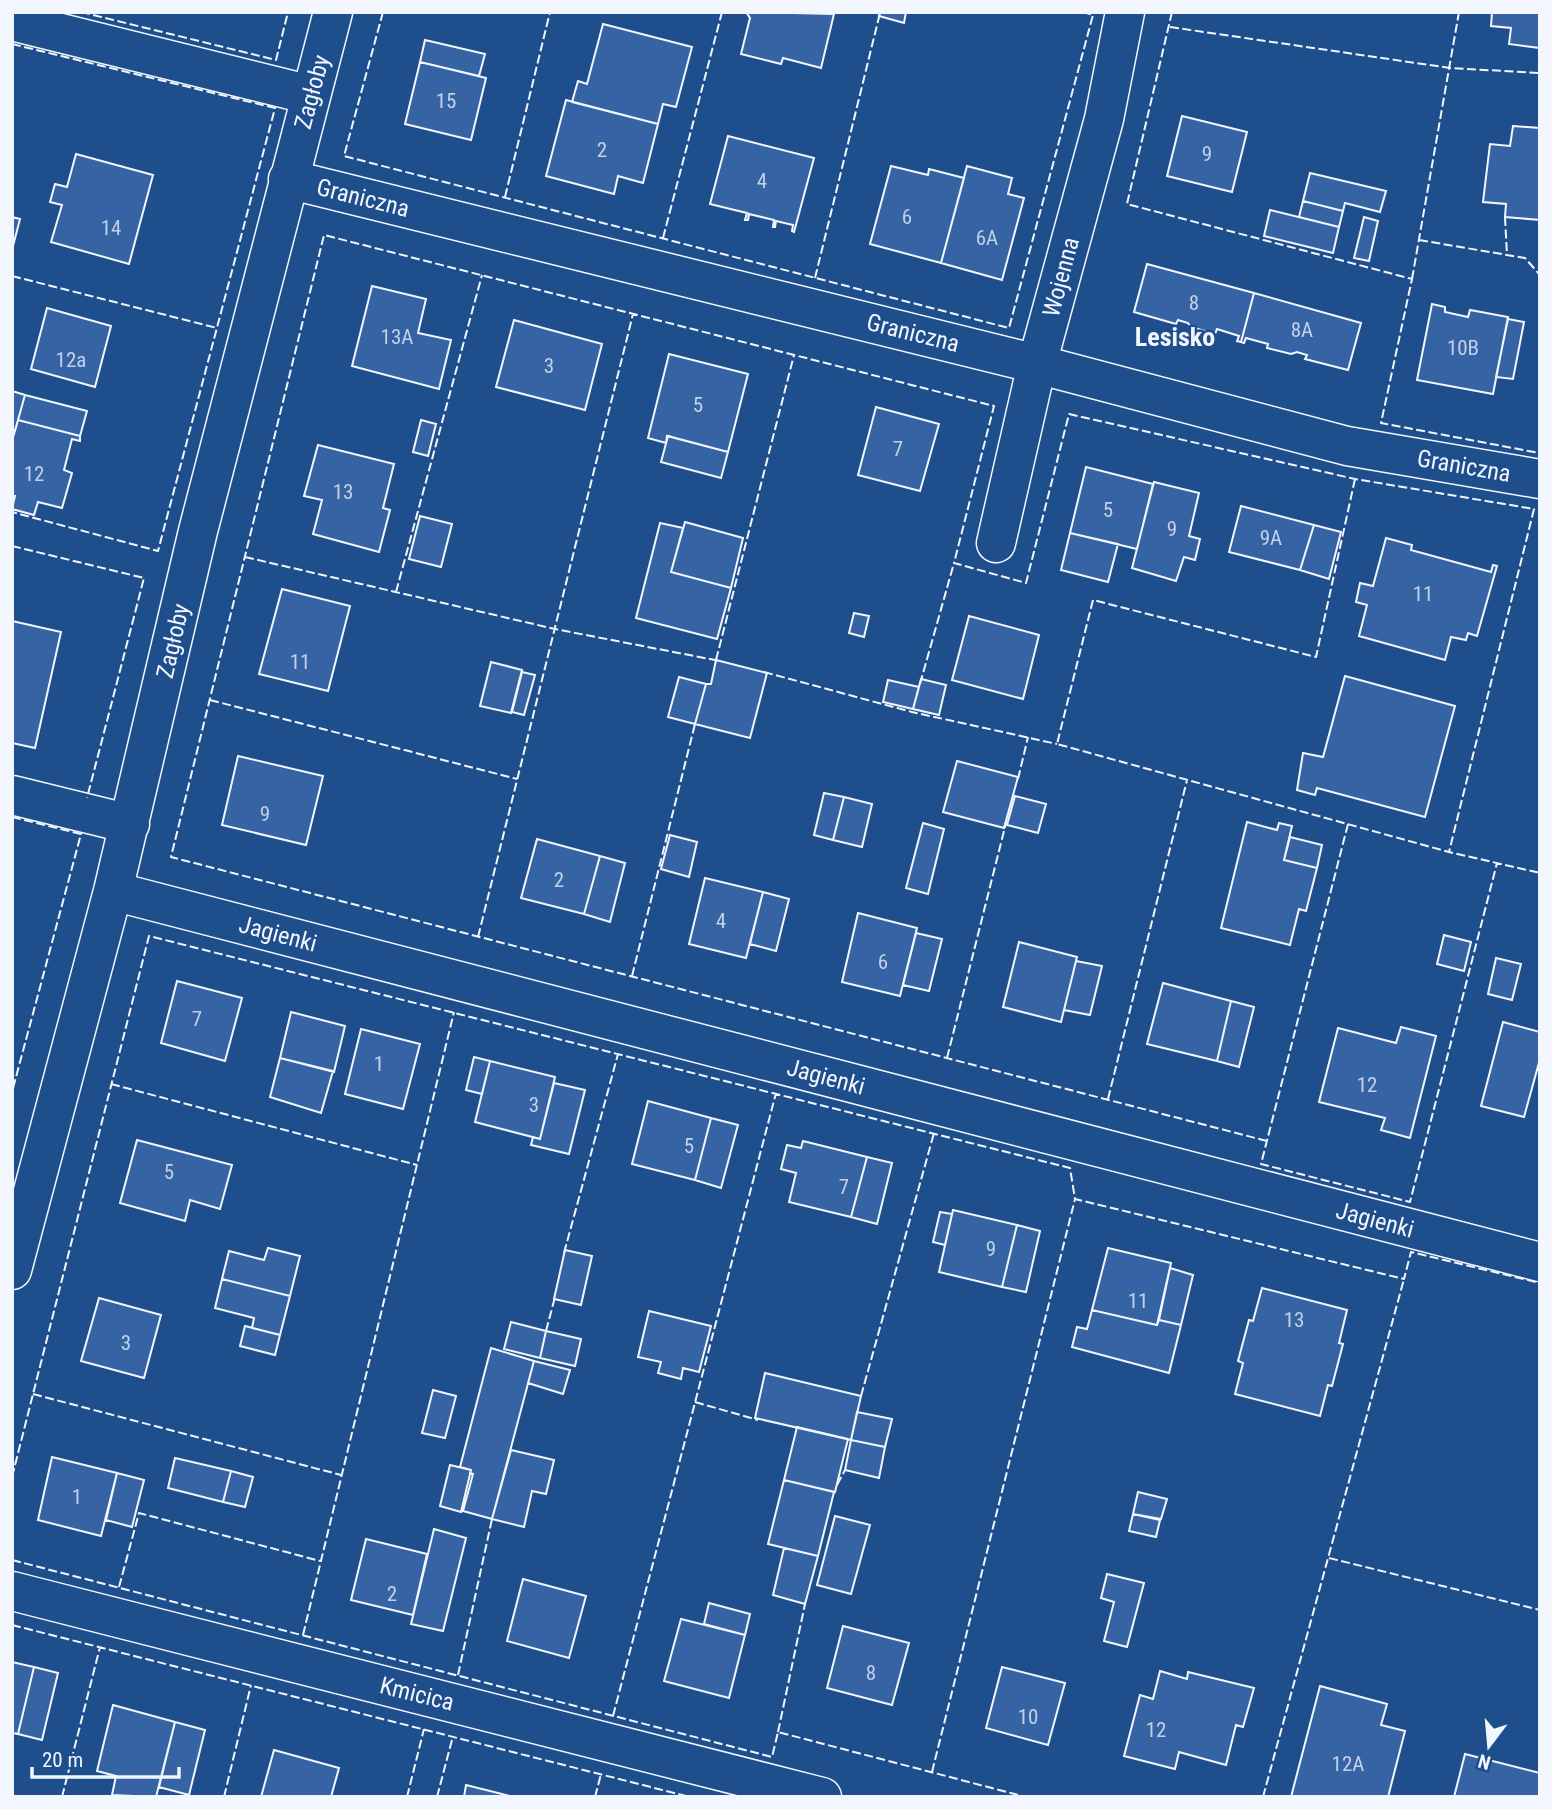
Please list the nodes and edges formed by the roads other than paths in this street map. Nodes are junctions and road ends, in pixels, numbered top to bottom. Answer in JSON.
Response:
{"nodes":[{"id":1,"x":333,"y":12,"type":"edge"},
{"id":2,"x":1125,"y":12,"type":"edge"},
{"id":3,"x":12,"y":21,"type":"edge"},
{"id":4,"x":311,"y":95,"type":"junction"},
{"id":5,"x":288,"y":179,"type":"junction"},
{"id":6,"x":1037,"y":364,"type":"junction"},
{"id":7,"x":1540,"y":479,"type":"edge"},
{"id":8,"x":996,"y":543,"type":"dead end"},
{"id":9,"x":12,"y":794,"type":"edge"},
{"id":10,"x":130,"y":824,"type":"junction"},
{"id":11,"x":113,"y":891,"type":"junction"},
{"id":12,"x":1540,"y":1262,"type":"edge"},
{"id":13,"x":12,"y":1270,"type":"edge"},
{"id":14,"x":12,"y":1591,"type":"edge"},
{"id":15,"x":822,"y":1797,"type":"edge"}],
"edges":[{"from":1,"to":4,"type":"street","name":"Zagłoby"},
{"from":2,"to":6,"type":"street","name":"Wojenna"},
{"from":3,"to":4,"type":"street"},
{"from":4,"to":5,"type":"street","name":"Zagłoby"},
{"from":5,"to":6,"type":"street","name":"Graniczna"},
{"from":5,"to":10,"type":"street","name":"Zagłoby"},
{"from":6,"to":7,"type":"street","name":"Graniczna"},
{"from":6,"to":8,"type":"street","name":"Wojenna"},
{"from":9,"to":10,"type":"street"},
{"from":10,"to":11,"type":"street","name":"Zagłoby"},
{"from":11,"to":12,"type":"street","name":"Jagienki"},
{"from":11,"to":13,"type":"street","name":"Zagłoby"},
{"from":14,"to":15,"type":"street","name":"Kmicica"}]}
